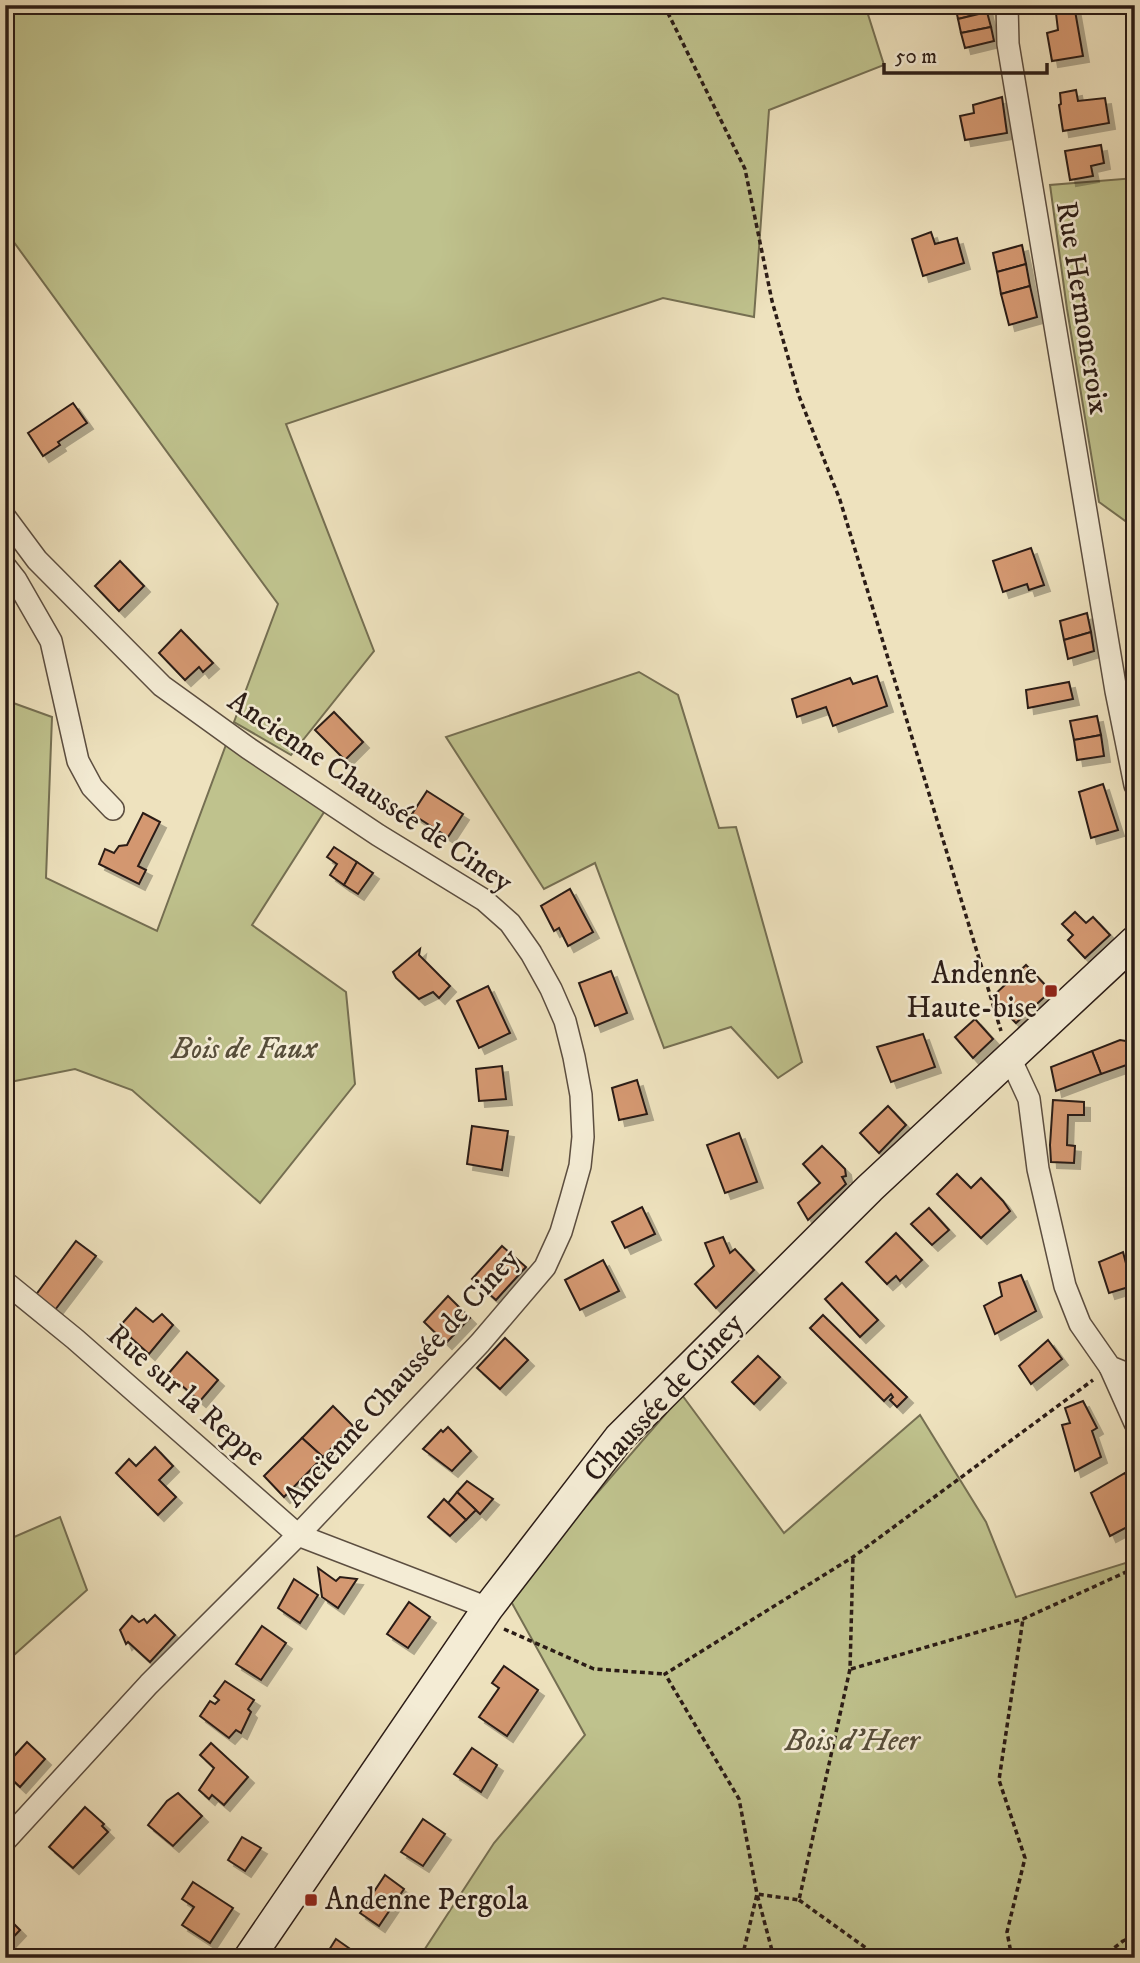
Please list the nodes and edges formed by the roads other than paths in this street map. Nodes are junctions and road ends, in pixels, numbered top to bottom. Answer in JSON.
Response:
{"nodes":[{"id":1,"x":1007,"y":5,"type":"edge"},
{"id":2,"x":5,"y":517,"type":"edge"},
{"id":3,"x":5,"y":566,"type":"edge"},
{"id":4,"x":1135,"y":785,"type":"edge"},
{"id":5,"x":113,"y":809,"type":"dead end"},
{"id":6,"x":1135,"y":941,"type":"edge"},
{"id":7,"x":1010,"y":1058,"type":"junction"},
{"id":8,"x":5,"y":1282,"type":"edge"},
{"id":9,"x":1110,"y":1367,"type":"junction"},
{"id":10,"x":1135,"y":1377,"type":"edge"},
{"id":11,"x":1135,"y":1423,"type":"edge"},
{"id":12,"x":298,"y":1535,"type":"junction"},
{"id":13,"x":483,"y":1614,"type":"junction"},
{"id":14,"x":5,"y":1841,"type":"edge"},
{"id":15,"x":249,"y":1958,"type":"edge"}],
"edges":[{"from":1,"to":4,"type":"street","name":"Rue Hermoncroix"},
{"from":2,"to":12,"type":"street","name":"Ancienne Chaussée de Ciney"},
{"from":3,"to":5,"type":"street"},
{"from":6,"to":7,"type":"main road","name":"Chaussée de Ciney"},
{"from":7,"to":9,"type":"street"},
{"from":7,"to":13,"type":"main road","name":"Chaussée de Ciney"},
{"from":8,"to":12,"type":"street","name":"Rue sur la Reppe"},
{"from":9,"to":10,"type":"street"},
{"from":9,"to":11,"type":"street"},
{"from":12,"to":13,"type":"street","name":"Rue sur la Reppe"},
{"from":12,"to":14,"type":"street","name":"Ancienne Chaussée de Ciney"},
{"from":13,"to":15,"type":"main road","name":"Chaussée de Ciney"}]}
